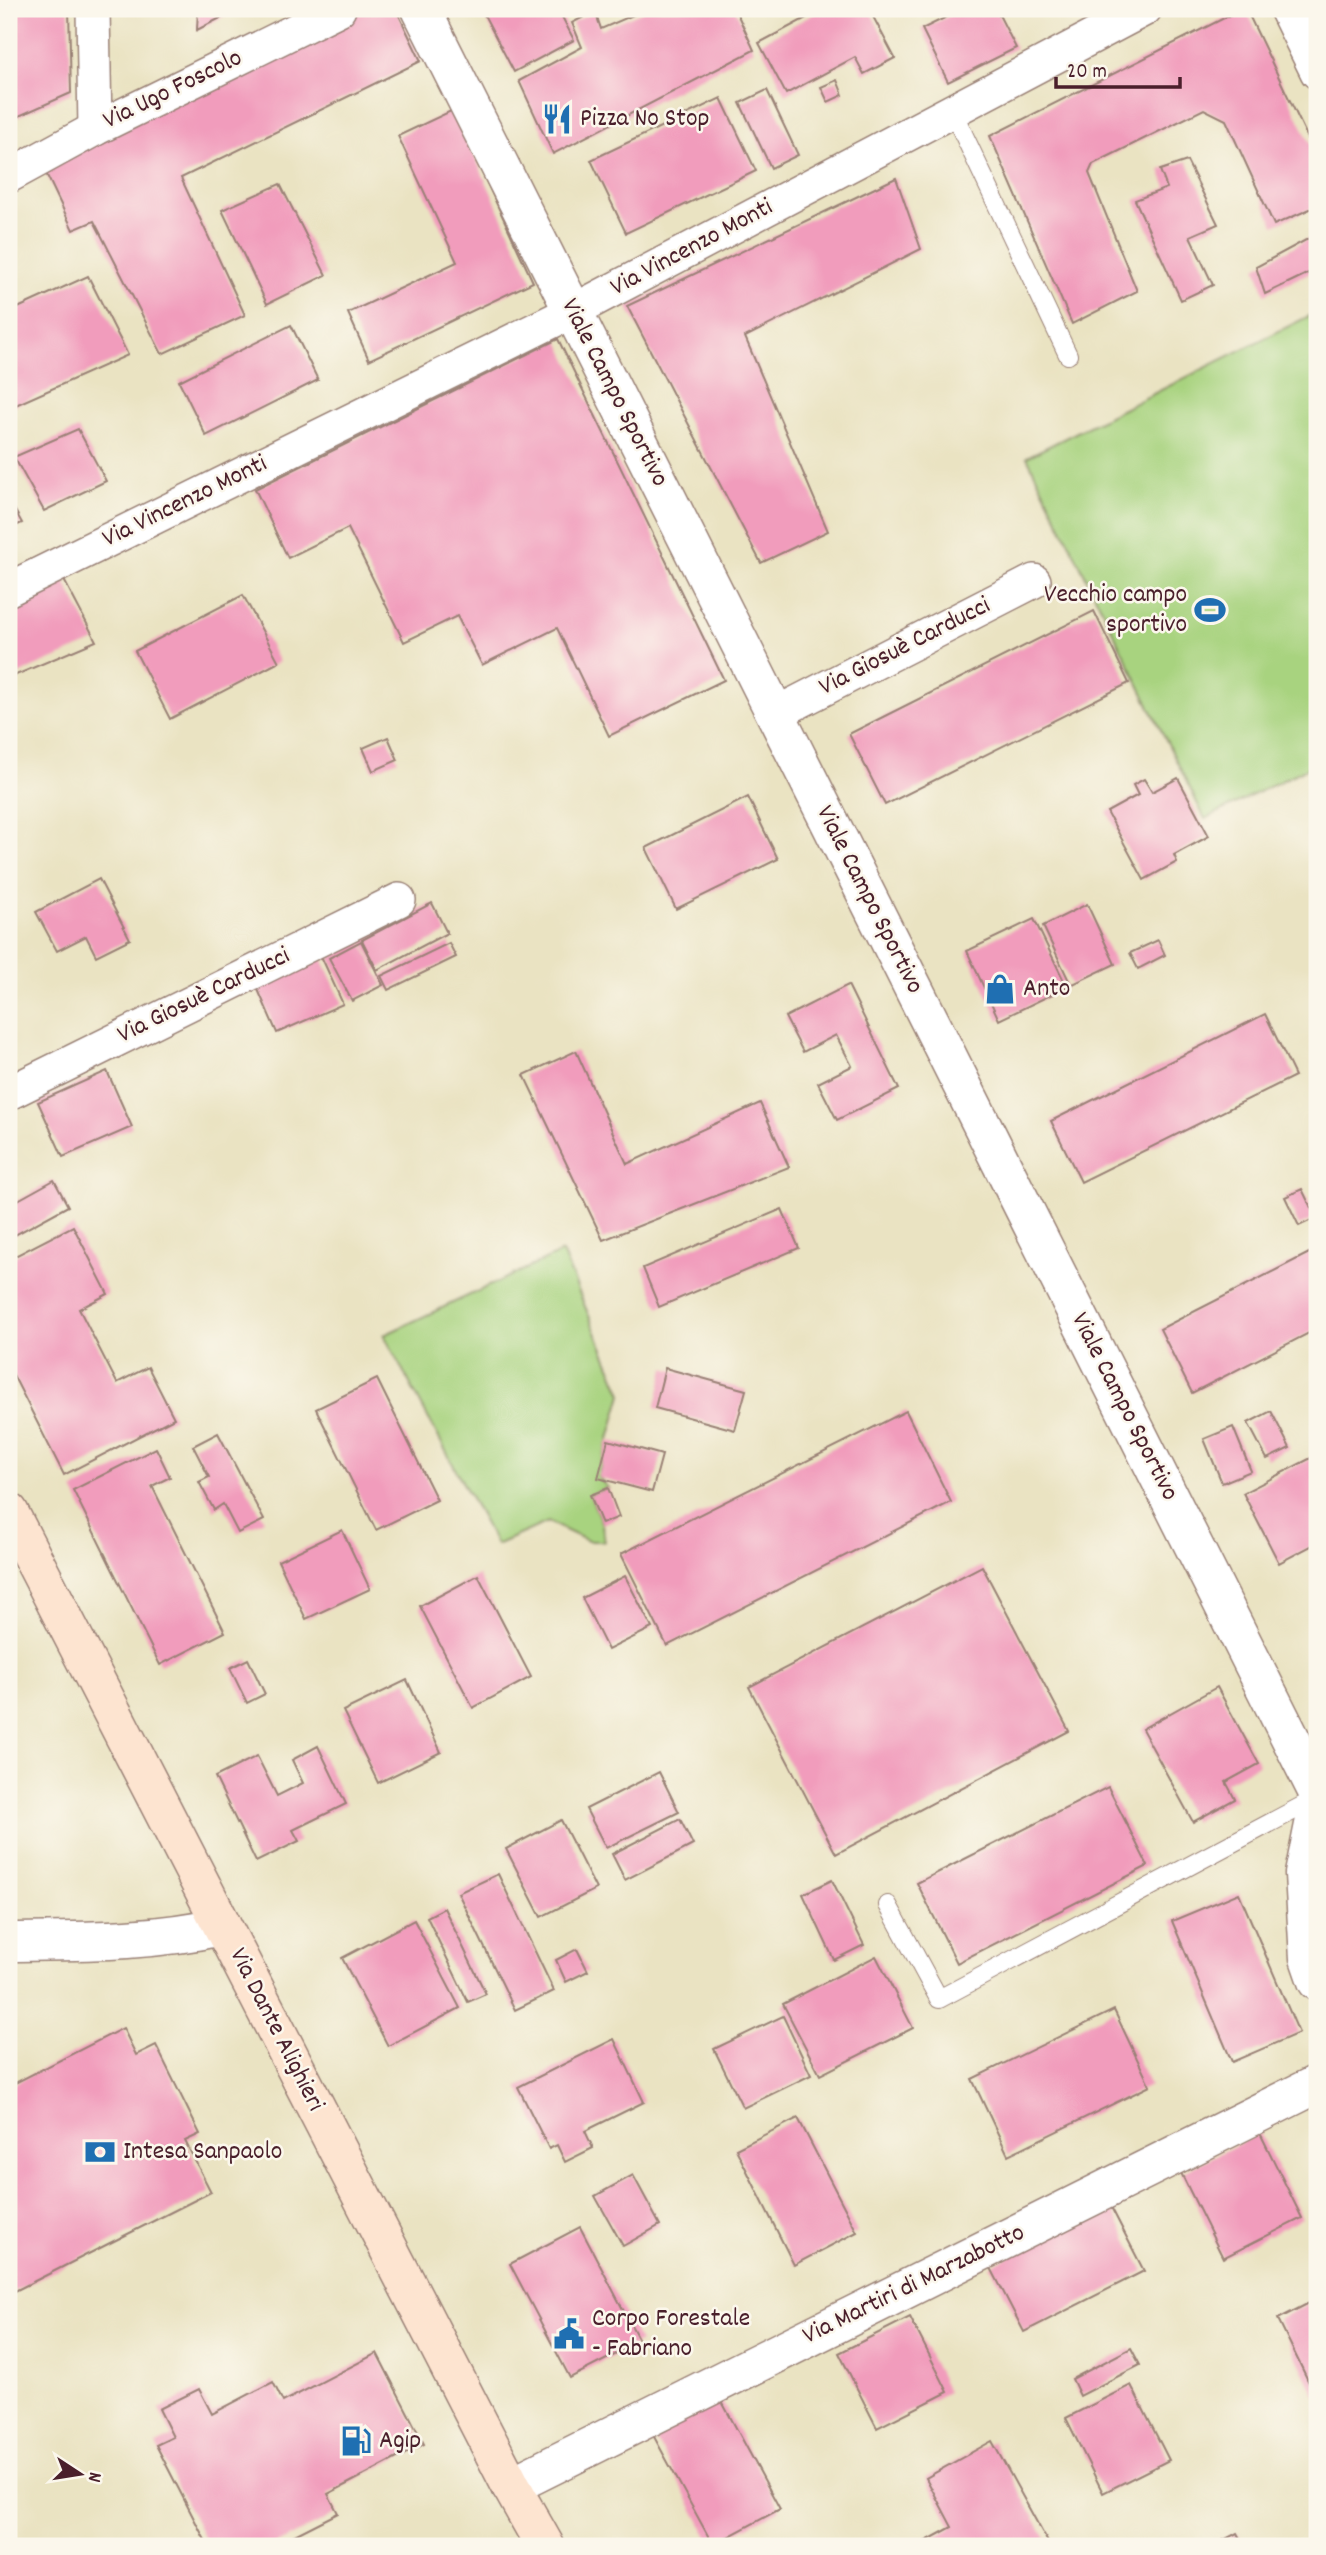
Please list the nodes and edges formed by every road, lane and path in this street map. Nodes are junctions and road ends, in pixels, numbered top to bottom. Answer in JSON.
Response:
{"nodes":[{"id":1,"x":93,"y":9,"type":"edge"},
{"id":2,"x":339,"y":9,"type":"edge"},
{"id":3,"x":421,"y":9,"type":"edge"},
{"id":4,"x":1144,"y":9,"type":"edge"},
{"id":5,"x":1286,"y":9,"type":"edge"},
{"id":6,"x":1317,"y":72,"type":"edge"},
{"id":7,"x":952,"y":110,"type":"junction"},
{"id":8,"x":95,"y":129,"type":"junction"},
{"id":9,"x":9,"y":176,"type":"edge"},
{"id":10,"x":573,"y":311,"type":"junction"},
{"id":11,"x":1068,"y":355,"type":"dead end"},
{"id":12,"x":1034,"y":581,"type":"dead end"},
{"id":13,"x":9,"y":589,"type":"edge"},
{"id":14,"x":775,"y":714,"type":"junction"},
{"id":15,"x":398,"y":900,"type":"dead end"},
{"id":16,"x":9,"y":1093,"type":"edge"},
{"id":17,"x":9,"y":1512,"type":"edge"},
{"id":18,"x":1317,"y":1791,"type":"edge"},
{"id":19,"x":1317,"y":1798,"type":"edge"},
{"id":20,"x":1317,"y":1810,"type":"edge"},
{"id":21,"x":888,"y":1905,"type":"dead end"},
{"id":22,"x":222,"y":1926,"type":"junction"},
{"id":23,"x":9,"y":1942,"type":"edge"},
{"id":24,"x":1317,"y":1981,"type":"edge"},
{"id":25,"x":1317,"y":2084,"type":"edge"},
{"id":26,"x":511,"y":2486,"type":"junction"},
{"id":27,"x":545,"y":2546,"type":"edge"}],
"edges":[{"from":1,"to":8,"type":"street"},
{"from":2,"to":8,"type":"street","name":"Via Ugo Foscolo"},
{"from":3,"to":10,"type":"street","name":"Viale Campo Sportivo"},
{"from":4,"to":7,"type":"street","name":"Via Vincenzo Monti"},
{"from":5,"to":6,"type":"street"},
{"from":7,"to":10,"type":"street","name":"Via Vincenzo Monti"},
{"from":7,"to":11,"type":"lane"},
{"from":8,"to":9,"type":"street","name":"Via Ugo Foscolo"},
{"from":10,"to":13,"type":"street","name":"Via Vincenzo Monti"},
{"from":10,"to":14,"type":"street","name":"Viale Campo Sportivo"},
{"from":12,"to":14,"type":"street","name":"Via Giosuè Carducci"},
{"from":14,"to":18,"type":"street","name":"Viale Campo Sportivo"},
{"from":15,"to":16,"type":"street","name":"Via Giosuè Carducci"},
{"from":17,"to":22,"type":"main road","name":"Via Dante Alighieri"},
{"from":19,"to":21,"type":"lane"},
{"from":20,"to":24,"type":"street"},
{"from":22,"to":23,"type":"street"},
{"from":22,"to":26,"type":"main road","name":"Via Dante Alighieri"},
{"from":25,"to":26,"type":"street","name":"Via Martiri di Marzabotto"},
{"from":26,"to":27,"type":"main road","name":"Via Dante Alighieri"}]}
